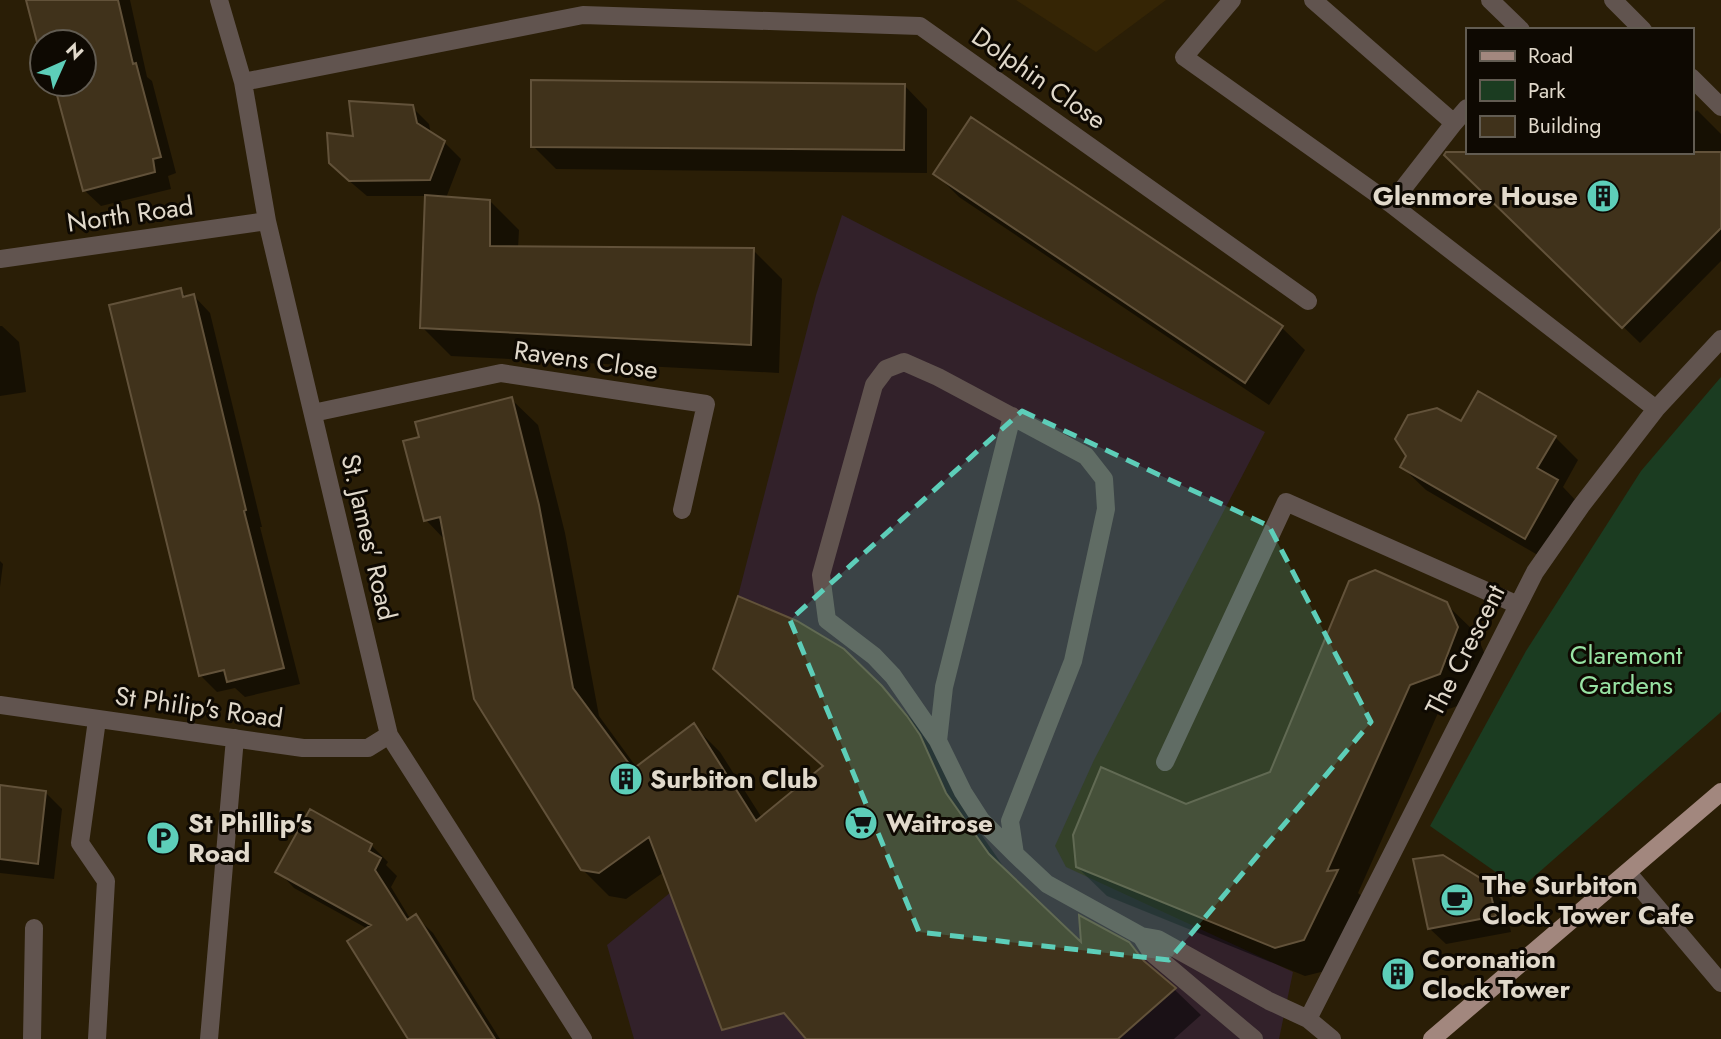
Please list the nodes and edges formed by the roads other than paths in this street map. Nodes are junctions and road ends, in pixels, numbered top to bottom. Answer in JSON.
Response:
{"nodes":[{"id":1,"x":219,"y":0,"type":"edge"},
{"id":2,"x":1232,"y":0,"type":"edge"},
{"id":3,"x":1312,"y":0,"type":"edge"},
{"id":4,"x":1490,"y":0,"type":"edge"},
{"id":5,"x":1613,"y":0,"type":"edge"},
{"id":6,"x":1519,"y":28,"type":"edge"},
{"id":7,"x":1641,"y":28,"type":"edge"},
{"id":8,"x":1693,"y":79,"type":"edge"},
{"id":9,"x":243,"y":82,"type":"junction"},
{"id":10,"x":1721,"y":107,"type":"edge"},
{"id":11,"x":1466,"y":109,"type":"edge"},
{"id":12,"x":1454,"y":123,"type":"junction"},
{"id":13,"x":1391,"y":204,"type":"junction"},
{"id":14,"x":267,"y":221,"type":"junction"},
{"id":15,"x":0,"y":259,"type":"edge"},
{"id":16,"x":1308,"y":301,"type":"dead end"},
{"id":17,"x":1721,"y":339,"type":"edge"},
{"id":18,"x":1656,"y":409,"type":"junction"},
{"id":19,"x":313,"y":413,"type":"junction"},
{"id":20,"x":1012,"y":416,"type":"junction"},
{"id":21,"x":682,"y":510,"type":"dead end"},
{"id":22,"x":1518,"y":605,"type":"junction"},
{"id":23,"x":0,"y":705,"type":"edge"},
{"id":24,"x":97,"y":720,"type":"junction"},
{"id":25,"x":389,"y":735,"type":"junction"},
{"id":26,"x":235,"y":738,"type":"junction"},
{"id":27,"x":938,"y":741,"type":"junction"},
{"id":28,"x":1165,"y":762,"type":"dead end"},
{"id":29,"x":1721,"y":792,"type":"edge"},
{"id":30,"x":1015,"y":854,"type":"junction"},
{"id":31,"x":1628,"y":873,"type":"junction"},
{"id":32,"x":34,"y":928,"type":"dead end"},
{"id":33,"x":1141,"y":936,"type":"junction"},
{"id":34,"x":1721,"y":983,"type":"edge"},
{"id":35,"x":1307,"y":1019,"type":"junction"},
{"id":36,"x":32,"y":1039,"type":"edge"},
{"id":37,"x":97,"y":1039,"type":"edge"},
{"id":38,"x":209,"y":1039,"type":"edge"},
{"id":39,"x":583,"y":1039,"type":"edge"},
{"id":40,"x":1254,"y":1039,"type":"edge"},
{"id":41,"x":1332,"y":1039,"type":"edge"},
{"id":42,"x":1432,"y":1039,"type":"edge"}],
"edges":[{"from":1,"to":9,"type":"street","name":"St. James' Road"},
{"from":2,"to":13,"type":"street"},
{"from":3,"to":12,"type":"street"},
{"from":4,"to":6,"type":"street"},
{"from":5,"to":7,"type":"street"},
{"from":8,"to":10,"type":"street"},
{"from":9,"to":14,"type":"street","name":"St. James' Road"},
{"from":9,"to":16,"type":"street","name":"Dolphin Close"},
{"from":11,"to":12,"type":"street"},
{"from":12,"to":13,"type":"street"},
{"from":13,"to":18,"type":"street"},
{"from":14,"to":15,"type":"street","name":"North Road"},
{"from":14,"to":19,"type":"street","name":"St. James' Road"},
{"from":17,"to":18,"type":"street","name":"The Crescent"},
{"from":18,"to":22,"type":"street","name":"The Crescent"},
{"from":19,"to":21,"type":"street","name":"Ravens Close"},
{"from":19,"to":25,"type":"street","name":"St. James' Road"},
{"from":20,"to":27,"type":"street"},
{"from":20,"to":27,"type":"street"},
{"from":20,"to":30,"type":"street"},
{"from":22,"to":28,"type":"street"},
{"from":22,"to":35,"type":"street","name":"The Crescent"},
{"from":23,"to":24,"type":"street","name":"St Philip's Road"},
{"from":24,"to":26,"type":"street","name":"St Philip's Road"},
{"from":24,"to":37,"type":"street"},
{"from":25,"to":26,"type":"street","name":"St Philip's Road"},
{"from":25,"to":39,"type":"street","name":"St. James' Road"},
{"from":26,"to":38,"type":"street"},
{"from":27,"to":30,"type":"street"},
{"from":29,"to":31,"type":"main road"},
{"from":30,"to":33,"type":"street"},
{"from":31,"to":34,"type":"street"},
{"from":31,"to":42,"type":"main road"},
{"from":32,"to":36,"type":"street"},
{"from":33,"to":35,"type":"street"},
{"from":33,"to":40,"type":"street"},
{"from":35,"to":41,"type":"street"}]}
